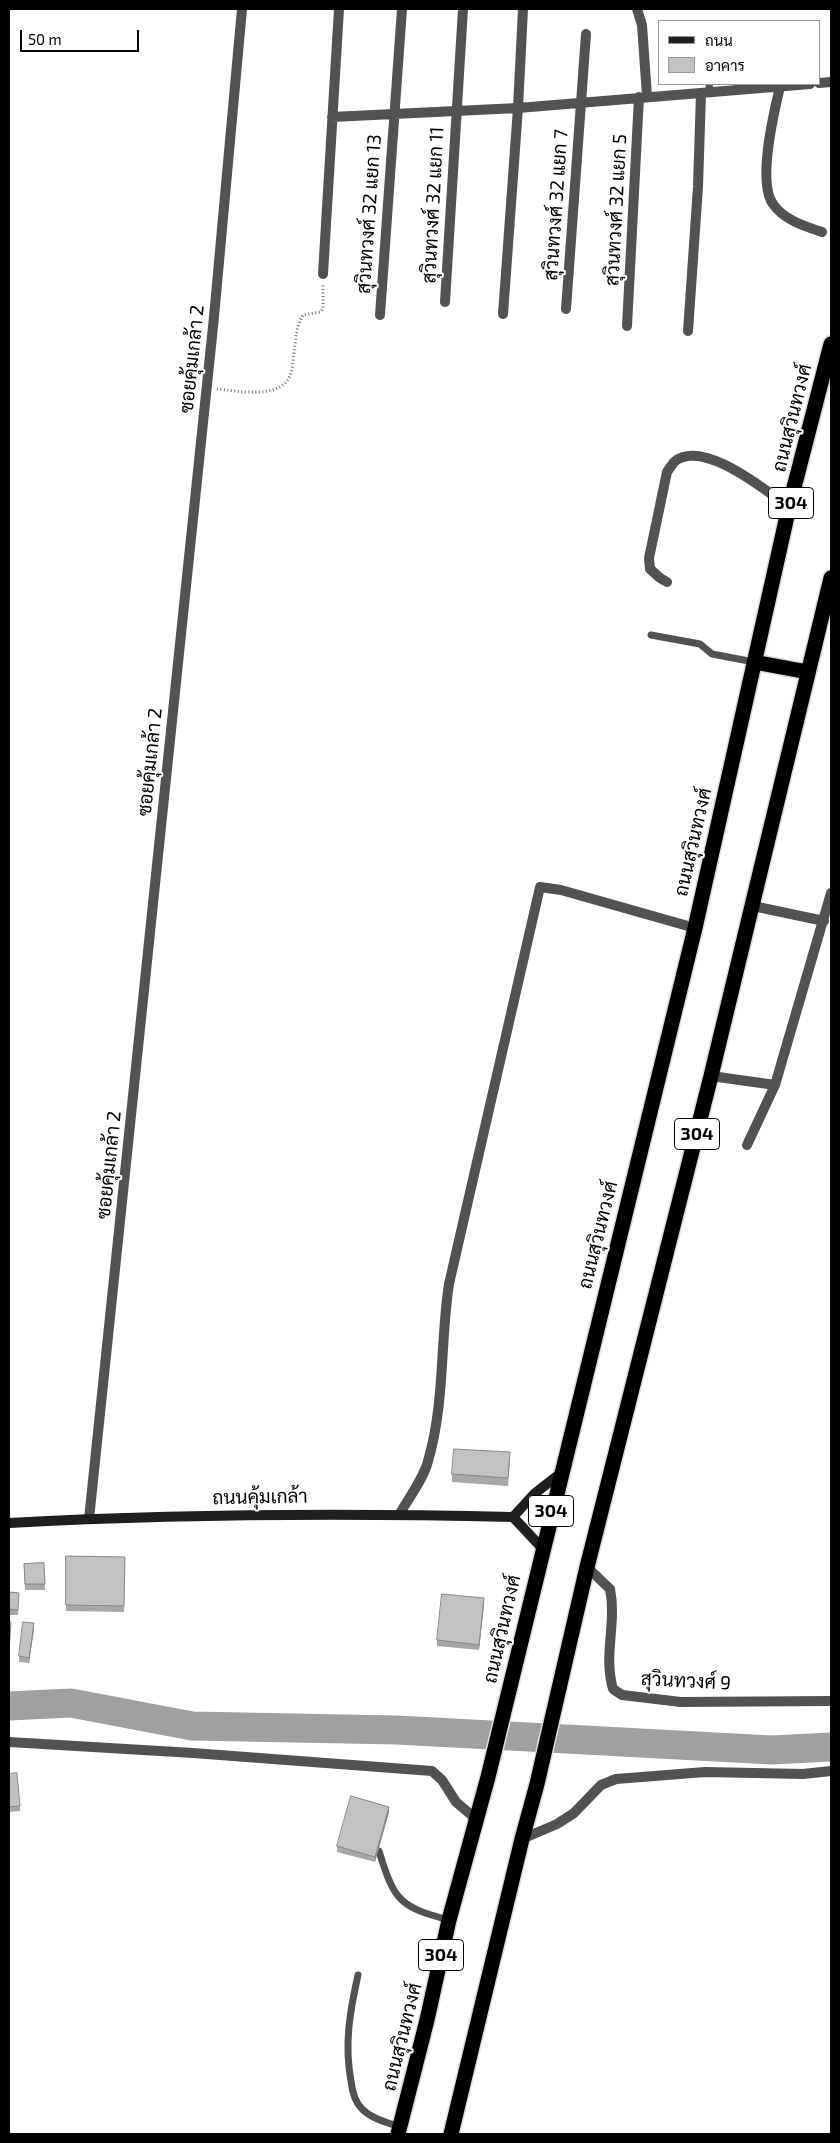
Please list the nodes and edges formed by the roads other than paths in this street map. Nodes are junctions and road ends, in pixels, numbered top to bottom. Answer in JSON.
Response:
{"nodes":[{"id":1,"x":242,"y":9,"type":"edge"},
{"id":2,"x":340,"y":9,"type":"edge"},
{"id":3,"x":402,"y":9,"type":"edge"},
{"id":4,"x":463,"y":9,"type":"edge"},
{"id":5,"x":523,"y":9,"type":"edge"},
{"id":6,"x":637,"y":9,"type":"edge"},
{"id":7,"x":586,"y":34,"type":"dead end"},
{"id":8,"x":800,"y":85,"type":"edge"},
{"id":9,"x":780,"y":87,"type":"junction"},
{"id":10,"x":707,"y":89,"type":"edge"},
{"id":11,"x":643,"y":96,"type":"junction"},
{"id":12,"x":581,"y":103,"type":"junction"},
{"id":13,"x":518,"y":108,"type":"junction"},
{"id":14,"x":456,"y":111,"type":"junction"},
{"id":15,"x":394,"y":115,"type":"junction"},
{"id":16,"x":332,"y":117,"type":"junction"},
{"id":17,"x":822,"y":232,"type":"dead end"},
{"id":18,"x":323,"y":274,"type":"road end"},
{"id":19,"x":444,"y":302,"type":"dead end"},
{"id":20,"x":566,"y":309,"type":"dead end"},
{"id":21,"x":503,"y":314,"type":"dead end"},
{"id":22,"x":380,"y":315,"type":"dead end"},
{"id":23,"x":627,"y":326,"type":"dead end"},
{"id":24,"x":688,"y":331,"type":"dead end"},
{"id":25,"x":831,"y":344,"type":"edge"},
{"id":26,"x":790,"y":507,"type":"junction"},
{"id":27,"x":831,"y":578,"type":"edge"},
{"id":28,"x":668,"y":582,"type":"dead end"},
{"id":29,"x":652,"y":635,"type":"dead end"},
{"id":30,"x":754,"y":662,"type":"junction"},
{"id":31,"x":808,"y":672,"type":"junction"},
{"id":32,"x":831,"y":893,"type":"edge"},
{"id":33,"x":753,"y":906,"type":"junction"},
{"id":34,"x":824,"y":921,"type":"junction"},
{"id":35,"x":695,"y":928,"type":"junction"},
{"id":36,"x":711,"y":1076,"type":"junction"},
{"id":37,"x":775,"y":1085,"type":"junction"},
{"id":38,"x":747,"y":1145,"type":"dead end"},
{"id":39,"x":561,"y":1473,"type":"junction"},
{"id":40,"x":399,"y":1515,"type":"junction"},
{"id":41,"x":513,"y":1517,"type":"junction"},
{"id":42,"x":89,"y":1518,"type":"junction"},
{"id":43,"x":9,"y":1523,"type":"edge"},
{"id":44,"x":542,"y":1548,"type":"junction"},
{"id":45,"x":587,"y":1568,"type":"junction"},
{"id":46,"x":831,"y":1701,"type":"edge"},
{"id":47,"x":9,"y":1742,"type":"edge"},
{"id":48,"x":831,"y":1771,"type":"edge"},
{"id":49,"x":476,"y":1819,"type":"junction"},
{"id":50,"x":522,"y":1839,"type":"junction"},
{"id":51,"x":379,"y":1851,"type":"edge"},
{"id":52,"x":449,"y":1920,"type":"junction"},
{"id":53,"x":358,"y":1974,"type":"dead end"},
{"id":54,"x":399,"y":2131,"type":"edge"},
{"id":55,"x":450,"y":2134,"type":"edge"}],
"edges":[{"from":1,"to":42,"type":"street","name":"ซอยคุ้มเกล้า 2"},
{"from":2,"to":16,"type":"street"},
{"from":3,"to":15,"type":"street","name":"สุวินทวงศ์ 32 แยก 13"},
{"from":4,"to":14,"type":"street","name":"สุวินทวงศ์ 32 แยก 11"},
{"from":5,"to":13,"type":"street"},
{"from":6,"to":11,"type":"street","name":"สุวินทวงศ์ 32 แยก 5"},
{"from":7,"to":12,"type":"street","name":"สุวินทวงศ์ 32 แยก 7"},
{"from":8,"to":9,"type":"street"},
{"from":9,"to":10,"type":"street"},
{"from":9,"to":17,"type":"street"},
{"from":10,"to":11,"type":"street"},
{"from":10,"to":24,"type":"street"},
{"from":11,"to":12,"type":"street"},
{"from":11,"to":23,"type":"street","name":"สุวินทวงศ์ 32 แยก 5"},
{"from":12,"to":13,"type":"street"},
{"from":12,"to":20,"type":"street","name":"สุวินทวงศ์ 32 แยก 7"},
{"from":13,"to":14,"type":"street"},
{"from":13,"to":21,"type":"street"},
{"from":14,"to":15,"type":"street"},
{"from":14,"to":19,"type":"street","name":"สุวินทวงศ์ 32 แยก 11"},
{"from":15,"to":16,"type":"street"},
{"from":15,"to":22,"type":"street","name":"สุวินทวงศ์ 32 แยก 13"},
{"from":16,"to":18,"type":"street"},
{"from":25,"to":26,"type":"highway","name":"ถนนสุวินทวงศ์","number":"304"},
{"from":26,"to":28,"type":"street"},
{"from":26,"to":30,"type":"highway","name":"ถนนสุวินทวงศ์","number":"304"},
{"from":27,"to":31,"type":"highway","number":"304"},
{"from":29,"to":30,"type":"lane"},
{"from":30,"to":31,"type":"highway"},
{"from":30,"to":35,"type":"highway","name":"ถนนสุวินทวงศ์","number":"304"},
{"from":31,"to":33,"type":"highway","number":"304"},
{"from":32,"to":34,"type":"street"},
{"from":33,"to":34,"type":"street"},
{"from":33,"to":36,"type":"highway","number":"304"},
{"from":34,"to":37,"type":"street"},
{"from":35,"to":39,"type":"highway","name":"ถนนสุวินทวงศ์","number":"304"},
{"from":35,"to":40,"type":"street"},
{"from":36,"to":37,"type":"street"},
{"from":36,"to":45,"type":"highway","number":"304"},
{"from":37,"to":38,"type":"street"},
{"from":39,"to":41,"type":"main road"},
{"from":39,"to":44,"type":"highway","name":"ถนนสุวินทวงศ์","number":"304"},
{"from":40,"to":41,"type":"main road","name":"ถนนคุ้มเกล้า"},
{"from":40,"to":42,"type":"main road","name":"ถนนคุ้มเกล้า"},
{"from":41,"to":44,"type":"main road"},
{"from":42,"to":43,"type":"main road","name":"ถนนคุ้มเกล้า"},
{"from":44,"to":49,"type":"highway","name":"ถนนสุวินทวงศ์","number":"304"},
{"from":45,"to":46,"type":"street","name":"สุวินทวงศ์ 9"},
{"from":45,"to":50,"type":"highway","number":"304"},
{"from":47,"to":49,"type":"street"},
{"from":48,"to":50,"type":"street"},
{"from":49,"to":52,"type":"highway","name":"ถนนสุวินทวงศ์","number":"304"},
{"from":50,"to":55,"type":"highway","number":"304"},
{"from":51,"to":52,"type":"lane"},
{"from":52,"to":54,"type":"highway","name":"ถนนสุวินทวงศ์","number":"304"},
{"from":53,"to":54,"type":"lane"}]}
